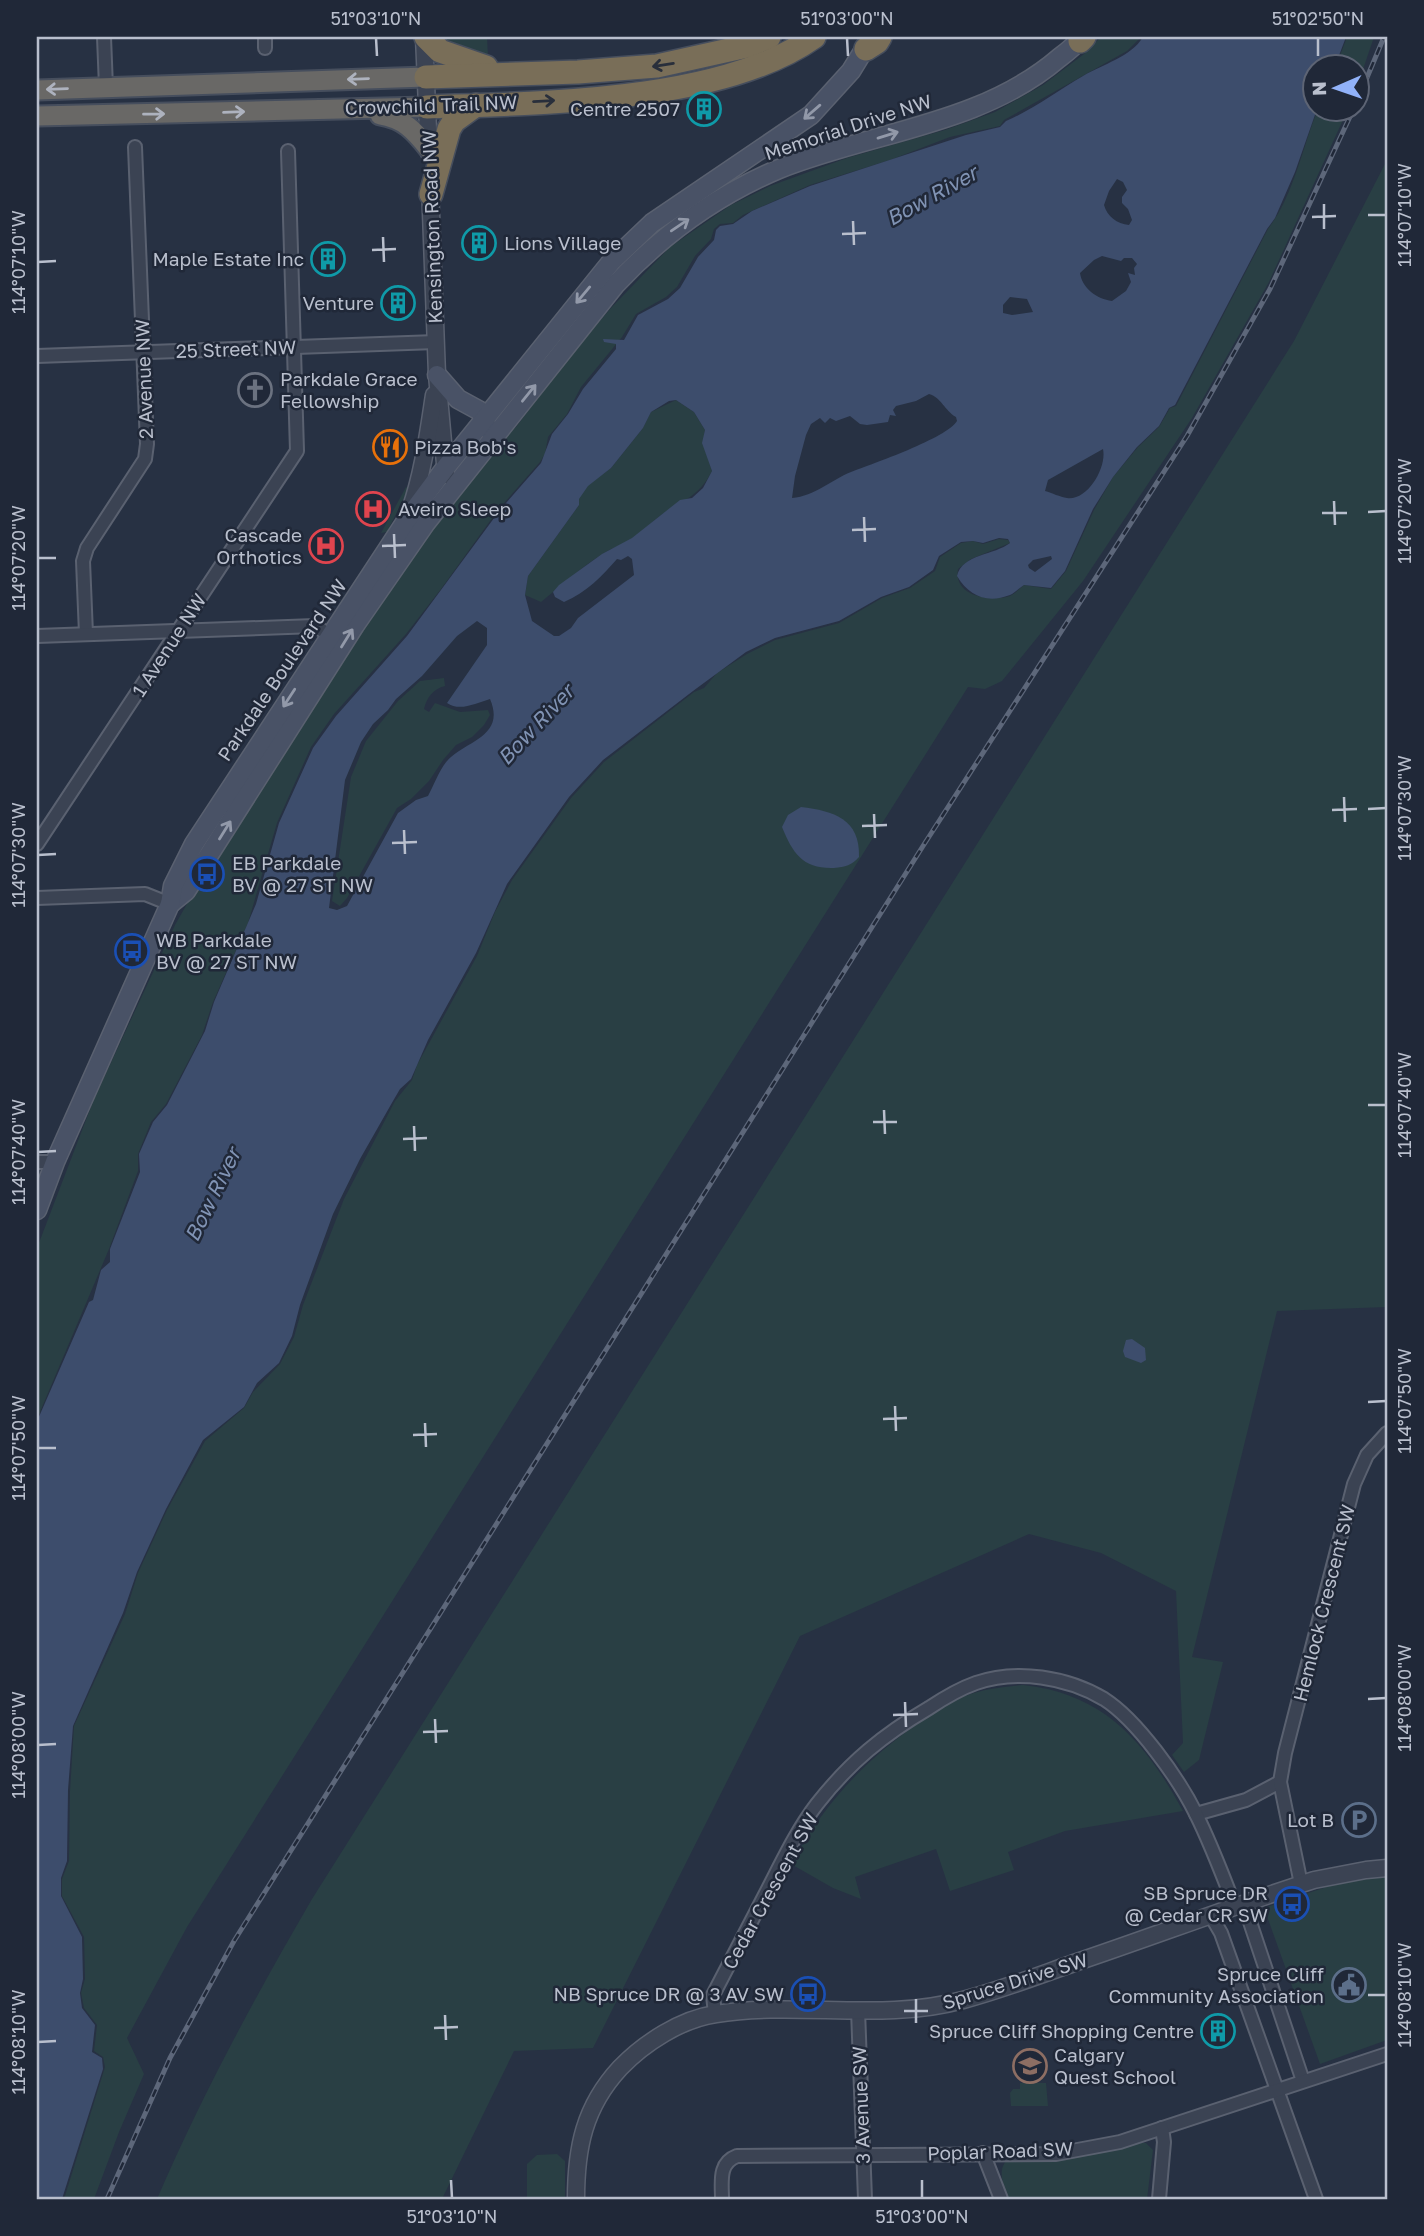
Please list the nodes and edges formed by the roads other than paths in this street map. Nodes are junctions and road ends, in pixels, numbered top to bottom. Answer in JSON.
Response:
{"nodes":[{"id":1,"x":104,"y":37,"type":"edge"},
{"id":2,"x":425,"y":37,"type":"edge"},
{"id":3,"x":769,"y":37,"type":"edge"},
{"id":4,"x":1082,"y":38,"type":"edge"},
{"id":5,"x":813,"y":39,"type":"edge"},
{"id":6,"x":873,"y":41,"type":"edge"},
{"id":7,"x":739,"y":43,"type":"edge"},
{"id":8,"x":506,"y":73,"type":"junction"},
{"id":9,"x":426,"y":77,"type":"junction"},
{"id":10,"x":106,"y":87,"type":"junction"},
{"id":11,"x":37,"y":90,"type":"edge"},
{"id":12,"x":476,"y":104,"type":"junction"},
{"id":13,"x":427,"y":107,"type":"junction"},
{"id":14,"x":333,"y":109,"type":"junction"},
{"id":15,"x":37,"y":116,"type":"edge"},
{"id":16,"x":135,"y":147,"type":"dead end"},
{"id":17,"x":429,"y":149,"type":"junction"},
{"id":18,"x":288,"y":151,"type":"dead end"},
{"id":19,"x":431,"y":194,"type":"junction"},
{"id":20,"x":436,"y":342,"type":"junction"},
{"id":21,"x":295,"y":347,"type":"junction"},
{"id":22,"x":143,"y":352,"type":"junction"},
{"id":23,"x":37,"y":356,"type":"edge"},
{"id":24,"x":437,"y":375,"type":"junction"},
{"id":25,"x":503,"y":397,"type":"junction"},
{"id":26,"x":471,"y":405,"type":"junction"},
{"id":27,"x":485,"y":419,"type":"junction"},
{"id":28,"x":486,"y":446,"type":"junction"},
{"id":29,"x":446,"y":467,"type":"junction"},
{"id":30,"x":447,"y":494,"type":"junction"},
{"id":31,"x":408,"y":518,"type":"junction"},
{"id":32,"x":179,"y":631,"type":"junction"},
{"id":33,"x":86,"y":634,"type":"junction"},
{"id":34,"x":330,"y":635,"type":"junction"},
{"id":35,"x":37,"y":636,"type":"edge"},
{"id":36,"x":37,"y":844,"type":"edge"},
{"id":37,"x":37,"y":898,"type":"edge"},
{"id":38,"x":170,"y":904,"type":"junction"},
{"id":39,"x":37,"y":1162,"type":"edge"},
{"id":40,"x":55,"y":1162,"type":"junction"},
{"id":41,"x":37,"y":1210,"type":"edge"},
{"id":42,"x":1387,"y":1433,"type":"edge"},
{"id":43,"x":1280,"y":1782,"type":"junction"},
{"id":44,"x":1196,"y":1814,"type":"junction"},
{"id":45,"x":1387,"y":1868,"type":"edge"},
{"id":46,"x":1301,"y":1884,"type":"junction"},
{"id":47,"x":1240,"y":1906,"type":"junction"},
{"id":48,"x":1211,"y":1916,"type":"junction"},
{"id":49,"x":858,"y":2010,"type":"junction"},
{"id":50,"x":715,"y":2014,"type":"junction"},
{"id":51,"x":1387,"y":2054,"type":"edge"},
{"id":52,"x":1303,"y":2081,"type":"junction"},
{"id":53,"x":1277,"y":2090,"type":"junction"},
{"id":54,"x":1162,"y":2128,"type":"junction"},
{"id":55,"x":983,"y":2153,"type":"junction"},
{"id":56,"x":862,"y":2154,"type":"junction"},
{"id":57,"x":576,"y":2199,"type":"edge"},
{"id":58,"x":722,"y":2199,"type":"edge"},
{"id":59,"x":865,"y":2199,"type":"edge"},
{"id":60,"x":1001,"y":2199,"type":"edge"},
{"id":61,"x":1158,"y":2199,"type":"edge"},
{"id":62,"x":1316,"y":2199,"type":"edge"}],
"edges":[{"from":1,"to":10,"type":"street"},
{"from":2,"to":8,"type":"highway"},
{"from":2,"to":9,"type":"street","name":"Kensington Road NW"},
{"from":3,"to":7,"type":"highway","name":"Crowchild Trail NW"},
{"from":28,"to":4,"type":"main road","name":"Memorial Drive NW","one_way":true},
{"from":12,"to":5,"type":"highway","name":"Crowchild Trail NW","one_way":true},
{"from":6,"to":25,"type":"main road","name":"Memorial Drive NW","one_way":true},
{"from":7,"to":8,"type":"highway","name":"Crowchild Trail NW","one_way":true},
{"from":8,"to":9,"type":"highway","name":"Crowchild Trail NW"},
{"from":9,"to":10,"type":"highway","name":"Crowchild Trail NW","one_way":true},
{"from":9,"to":13,"type":"street","name":"Kensington Road NW"},
{"from":10,"to":11,"type":"highway","name":"Crowchild Trail NW","one_way":true},
{"from":12,"to":13,"type":"highway","name":"Crowchild Trail NW"},
{"from":12,"to":19,"type":"highway"},
{"from":13,"to":14,"type":"highway","name":"Crowchild Trail NW"},
{"from":13,"to":17,"type":"street","name":"Kensington Road NW"},
{"from":15,"to":14,"type":"highway","name":"Crowchild Trail NW","one_way":true},
{"from":14,"to":17,"type":"highway"},
{"from":16,"to":22,"type":"street","name":"2 Avenue NW"},
{"from":17,"to":19,"type":"street","name":"Kensington Road NW"},
{"from":18,"to":21,"type":"street","name":"1 Avenue NW"},
{"from":19,"to":20,"type":"street","name":"Kensington Road NW"},
{"from":20,"to":21,"type":"street","name":"25 Street NW"},
{"from":20,"to":24,"type":"street","name":"Kensington Road NW"},
{"from":21,"to":22,"type":"street","name":"25 Street NW"},
{"from":21,"to":32,"type":"street","name":"1 Avenue NW"},
{"from":22,"to":23,"type":"street","name":"25 Street NW"},
{"from":22,"to":33,"type":"street","name":"2 Avenue NW"},
{"from":24,"to":26,"type":"main road"},
{"from":24,"to":29,"type":"street","name":"Kensington Road NW"},
{"from":24,"to":31,"type":"street","name":"Kensington Road NW"},
{"from":25,"to":26,"type":"main road"},
{"from":25,"to":27,"type":"main road","name":"Memorial Drive NW"},
{"from":26,"to":27,"type":"main road"},
{"from":27,"to":28,"type":"main road"},
{"from":27,"to":29,"type":"main road","name":"Memorial Drive NW"},
{"from":28,"to":30,"type":"main road","name":"Memorial Drive NW"},
{"from":29,"to":30,"type":"street","name":"Kensington Road NW"},
{"from":29,"to":31,"type":"main road","name":"Parkdale Boulevard NW"},
{"from":38,"to":30,"type":"main road","name":"Parkdale Boulevard NW","one_way":true},
{"from":31,"to":34,"type":"main road","name":"Parkdale Boulevard NW"},
{"from":32,"to":33,"type":"street"},
{"from":32,"to":34,"type":"street"},
{"from":32,"to":36,"type":"street","name":"1 Avenue NW"},
{"from":33,"to":35,"type":"street"},
{"from":34,"to":38,"type":"main road","name":"Parkdale Boulevard NW","one_way":true},
{"from":37,"to":38,"type":"street"},
{"from":38,"to":40,"type":"main road","name":"Parkdale Boulevard NW"},
{"from":39,"to":40,"type":"street"},
{"from":40,"to":41,"type":"main road","name":"Parkdale Boulevard NW"},
{"from":42,"to":43,"type":"street","name":"Hemlock Crescent SW"},
{"from":43,"to":44,"type":"street"},
{"from":43,"to":46,"type":"street","name":"Hemlock Crescent SW"},
{"from":44,"to":47,"type":"street","name":"Cedar Crescent SW"},
{"from":44,"to":50,"type":"street","name":"Cedar Crescent SW"},
{"from":45,"to":46,"type":"street","name":"Spruce Drive SW"},
{"from":46,"to":47,"type":"street","name":"Spruce Drive SW"},
{"from":47,"to":48,"type":"street","name":"Spruce Drive SW"},
{"from":47,"to":52,"type":"street","name":"Cedar Crescent SW"},
{"from":48,"to":49,"type":"street","name":"Spruce Drive SW"},
{"from":48,"to":53,"type":"street"},
{"from":49,"to":50,"type":"street","name":"Spruce Drive SW"},
{"from":49,"to":56,"type":"street","name":"3 Avenue SW"},
{"from":50,"to":57,"type":"street","name":"Spruce Drive SW"},
{"from":51,"to":52,"type":"street","name":"Poplar Road SW"},
{"from":52,"to":53,"type":"street","name":"Poplar Road SW"},
{"from":53,"to":54,"type":"street","name":"Poplar Road SW"},
{"from":53,"to":62,"type":"street"},
{"from":54,"to":55,"type":"street","name":"Poplar Road SW"},
{"from":54,"to":61,"type":"street"},
{"from":55,"to":56,"type":"street","name":"Poplar Road SW"},
{"from":55,"to":60,"type":"street"},
{"from":56,"to":58,"type":"street","name":"Poplar Road SW"},
{"from":56,"to":59,"type":"street","name":"3 Avenue SW"}]}
